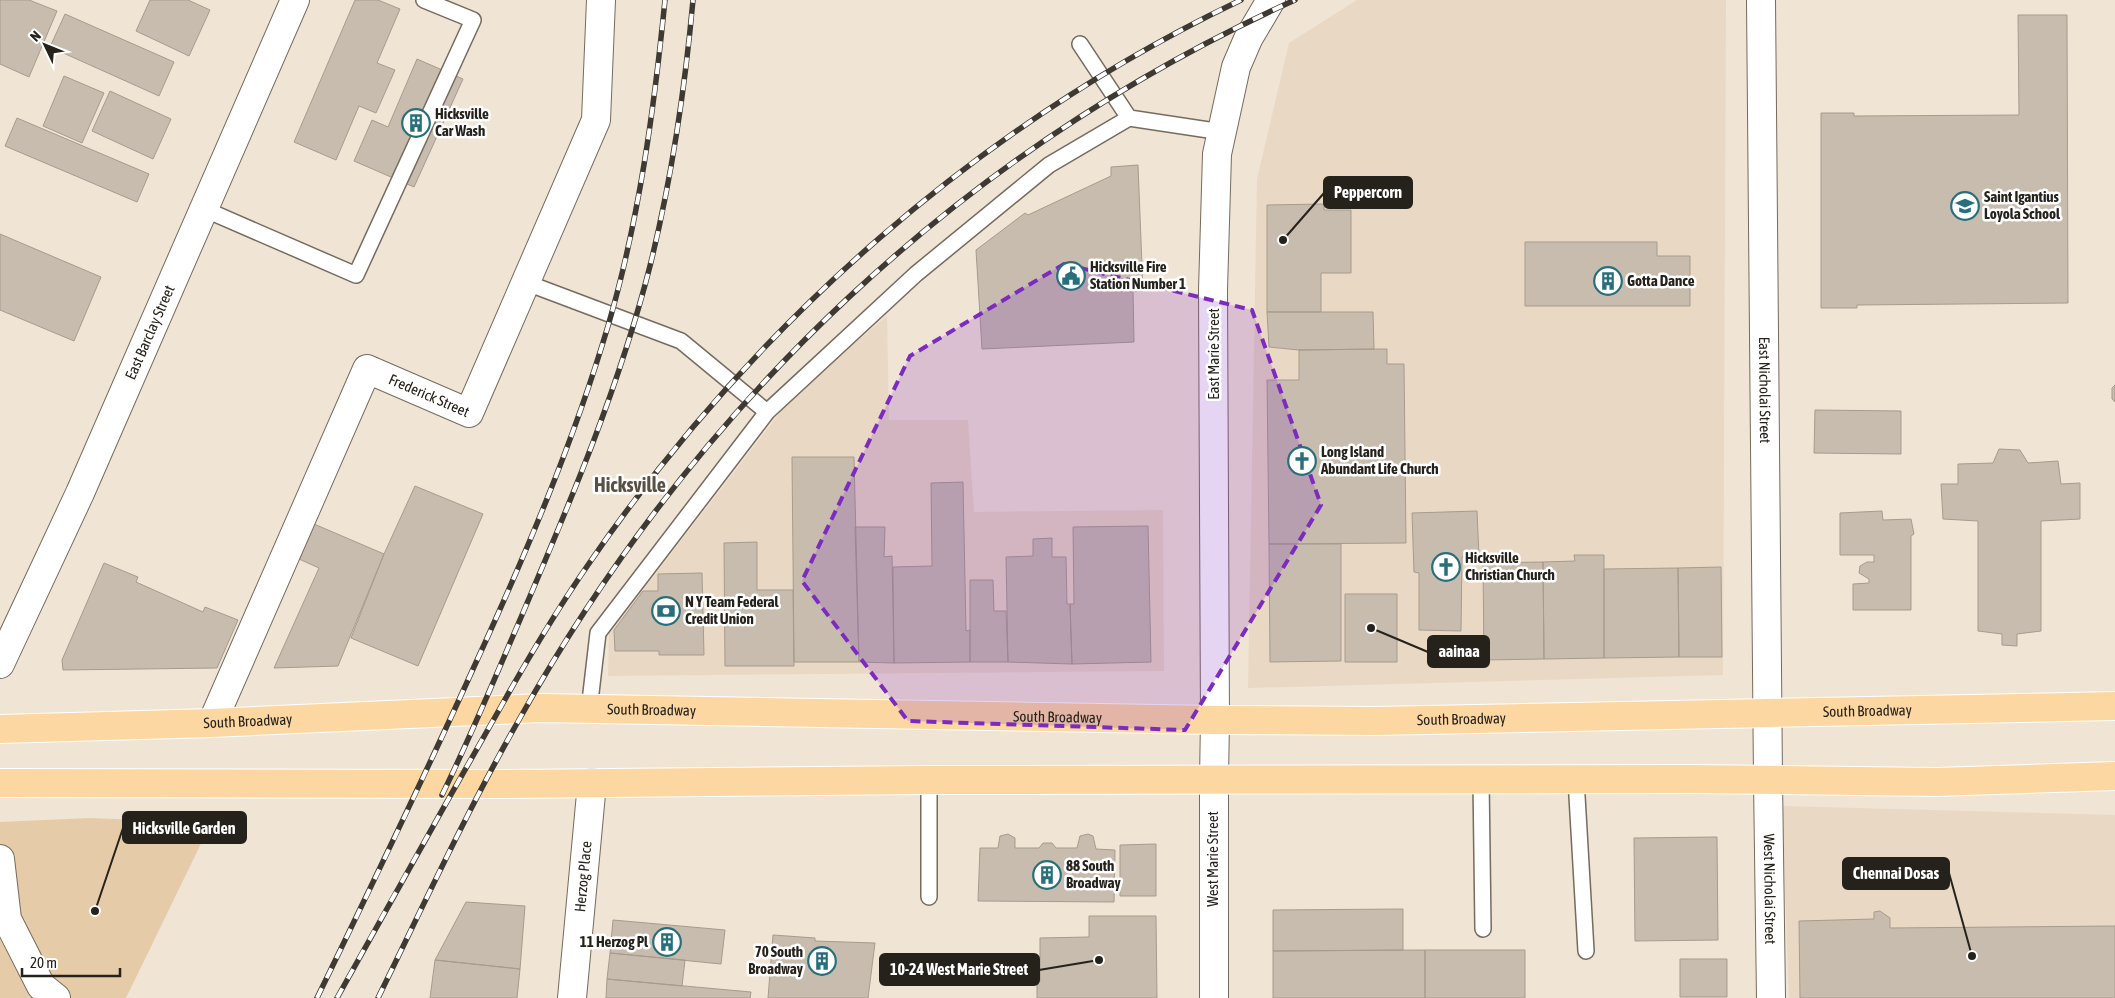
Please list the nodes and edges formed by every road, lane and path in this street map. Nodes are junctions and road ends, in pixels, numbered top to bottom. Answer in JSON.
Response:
{"nodes":[{"id":1,"x":295,"y":0,"type":"edge"},
{"id":2,"x":424,"y":0,"type":"edge"},
{"id":3,"x":601,"y":0,"type":"edge"},
{"id":4,"x":1271,"y":0,"type":"edge"},
{"id":5,"x":1761,"y":0,"type":"edge"},
{"id":6,"x":1080,"y":44,"type":"dead end"},
{"id":7,"x":1129,"y":118,"type":"junction"},
{"id":8,"x":1222,"y":132,"type":"junction"},
{"id":9,"x":204,"y":209,"type":"junction"},
{"id":10,"x":527,"y":283,"type":"junction"},
{"id":11,"x":767,"y":412,"type":"junction"},
{"id":12,"x":0,"y":664,"type":"edge"},
{"id":13,"x":2115,"y":706,"type":"edge"},
{"id":14,"x":589,"y":710,"type":"junction"},
{"id":15,"x":1766,"y":711,"type":"junction"},
{"id":16,"x":1215,"y":720,"type":"junction"},
{"id":17,"x":212,"y":723,"type":"junction"},
{"id":18,"x":0,"y":729,"type":"edge"},
{"id":19,"x":2115,"y":776,"type":"edge"},
{"id":20,"x":1214,"y":779,"type":"junction"},
{"id":21,"x":1481,"y":779,"type":"junction"},
{"id":22,"x":1576,"y":779,"type":"junction"},
{"id":23,"x":929,"y":780,"type":"junction"},
{"id":24,"x":1768,"y":780,"type":"junction"},
{"id":25,"x":0,"y":782,"type":"edge"},
{"id":26,"x":592,"y":783,"type":"junction"},
{"id":27,"x":0,"y":859,"type":"edge"},
{"id":28,"x":929,"y":897,"type":"dead end"},
{"id":29,"x":1484,"y":929,"type":"dead end"},
{"id":30,"x":1586,"y":951,"type":"dead end"},
{"id":31,"x":56,"y":998,"type":"edge"},
{"id":32,"x":572,"y":998,"type":"edge"},
{"id":33,"x":1214,"y":998,"type":"edge"},
{"id":34,"x":1771,"y":998,"type":"edge"}],
"edges":[{"from":1,"to":9,"type":"street","name":"East Barclay Street"},
{"from":2,"to":9,"type":"lane"},
{"from":3,"to":10,"type":"street","name":"Frederick Street"},
{"from":4,"to":8,"type":"street","name":"East Marie Street"},
{"from":5,"to":15,"type":"street","name":"East Nicholai Street"},
{"from":6,"to":7,"type":"lane"},
{"from":7,"to":8,"type":"lane"},
{"from":7,"to":11,"type":"lane"},
{"from":8,"to":16,"type":"street","name":"East Marie Street"},
{"from":9,"to":12,"type":"street","name":"East Barclay Street"},
{"from":10,"to":11,"type":"lane"},
{"from":10,"to":17,"type":"street","name":"Frederick Street"},
{"from":11,"to":14,"type":"lane"},
{"from":13,"to":15,"type":"main road","name":"South Broadway"},
{"from":14,"to":16,"type":"main road","name":"South Broadway"},
{"from":14,"to":17,"type":"main road","name":"South Broadway"},
{"from":15,"to":16,"type":"main road","name":"South Broadway"},
{"from":15,"to":24,"type":"street","name":"East Nicholai Street"},
{"from":16,"to":20,"type":"street","name":"West Marie Street"},
{"from":17,"to":18,"type":"main road","name":"South Broadway"},
{"from":19,"to":24,"type":"main road"},
{"from":20,"to":21,"type":"main road"},
{"from":20,"to":23,"type":"main road"},
{"from":20,"to":33,"type":"street","name":"West Marie Street"},
{"from":21,"to":22,"type":"main road"},
{"from":21,"to":29,"type":"lane"},
{"from":22,"to":24,"type":"main road"},
{"from":22,"to":30,"type":"lane"},
{"from":23,"to":26,"type":"main road"},
{"from":23,"to":28,"type":"lane"},
{"from":24,"to":34,"type":"street","name":"West Nicholai Street"},
{"from":25,"to":26,"type":"main road"},
{"from":26,"to":32,"type":"street","name":"Herzog Place"},
{"from":27,"to":31,"type":"street"}]}
